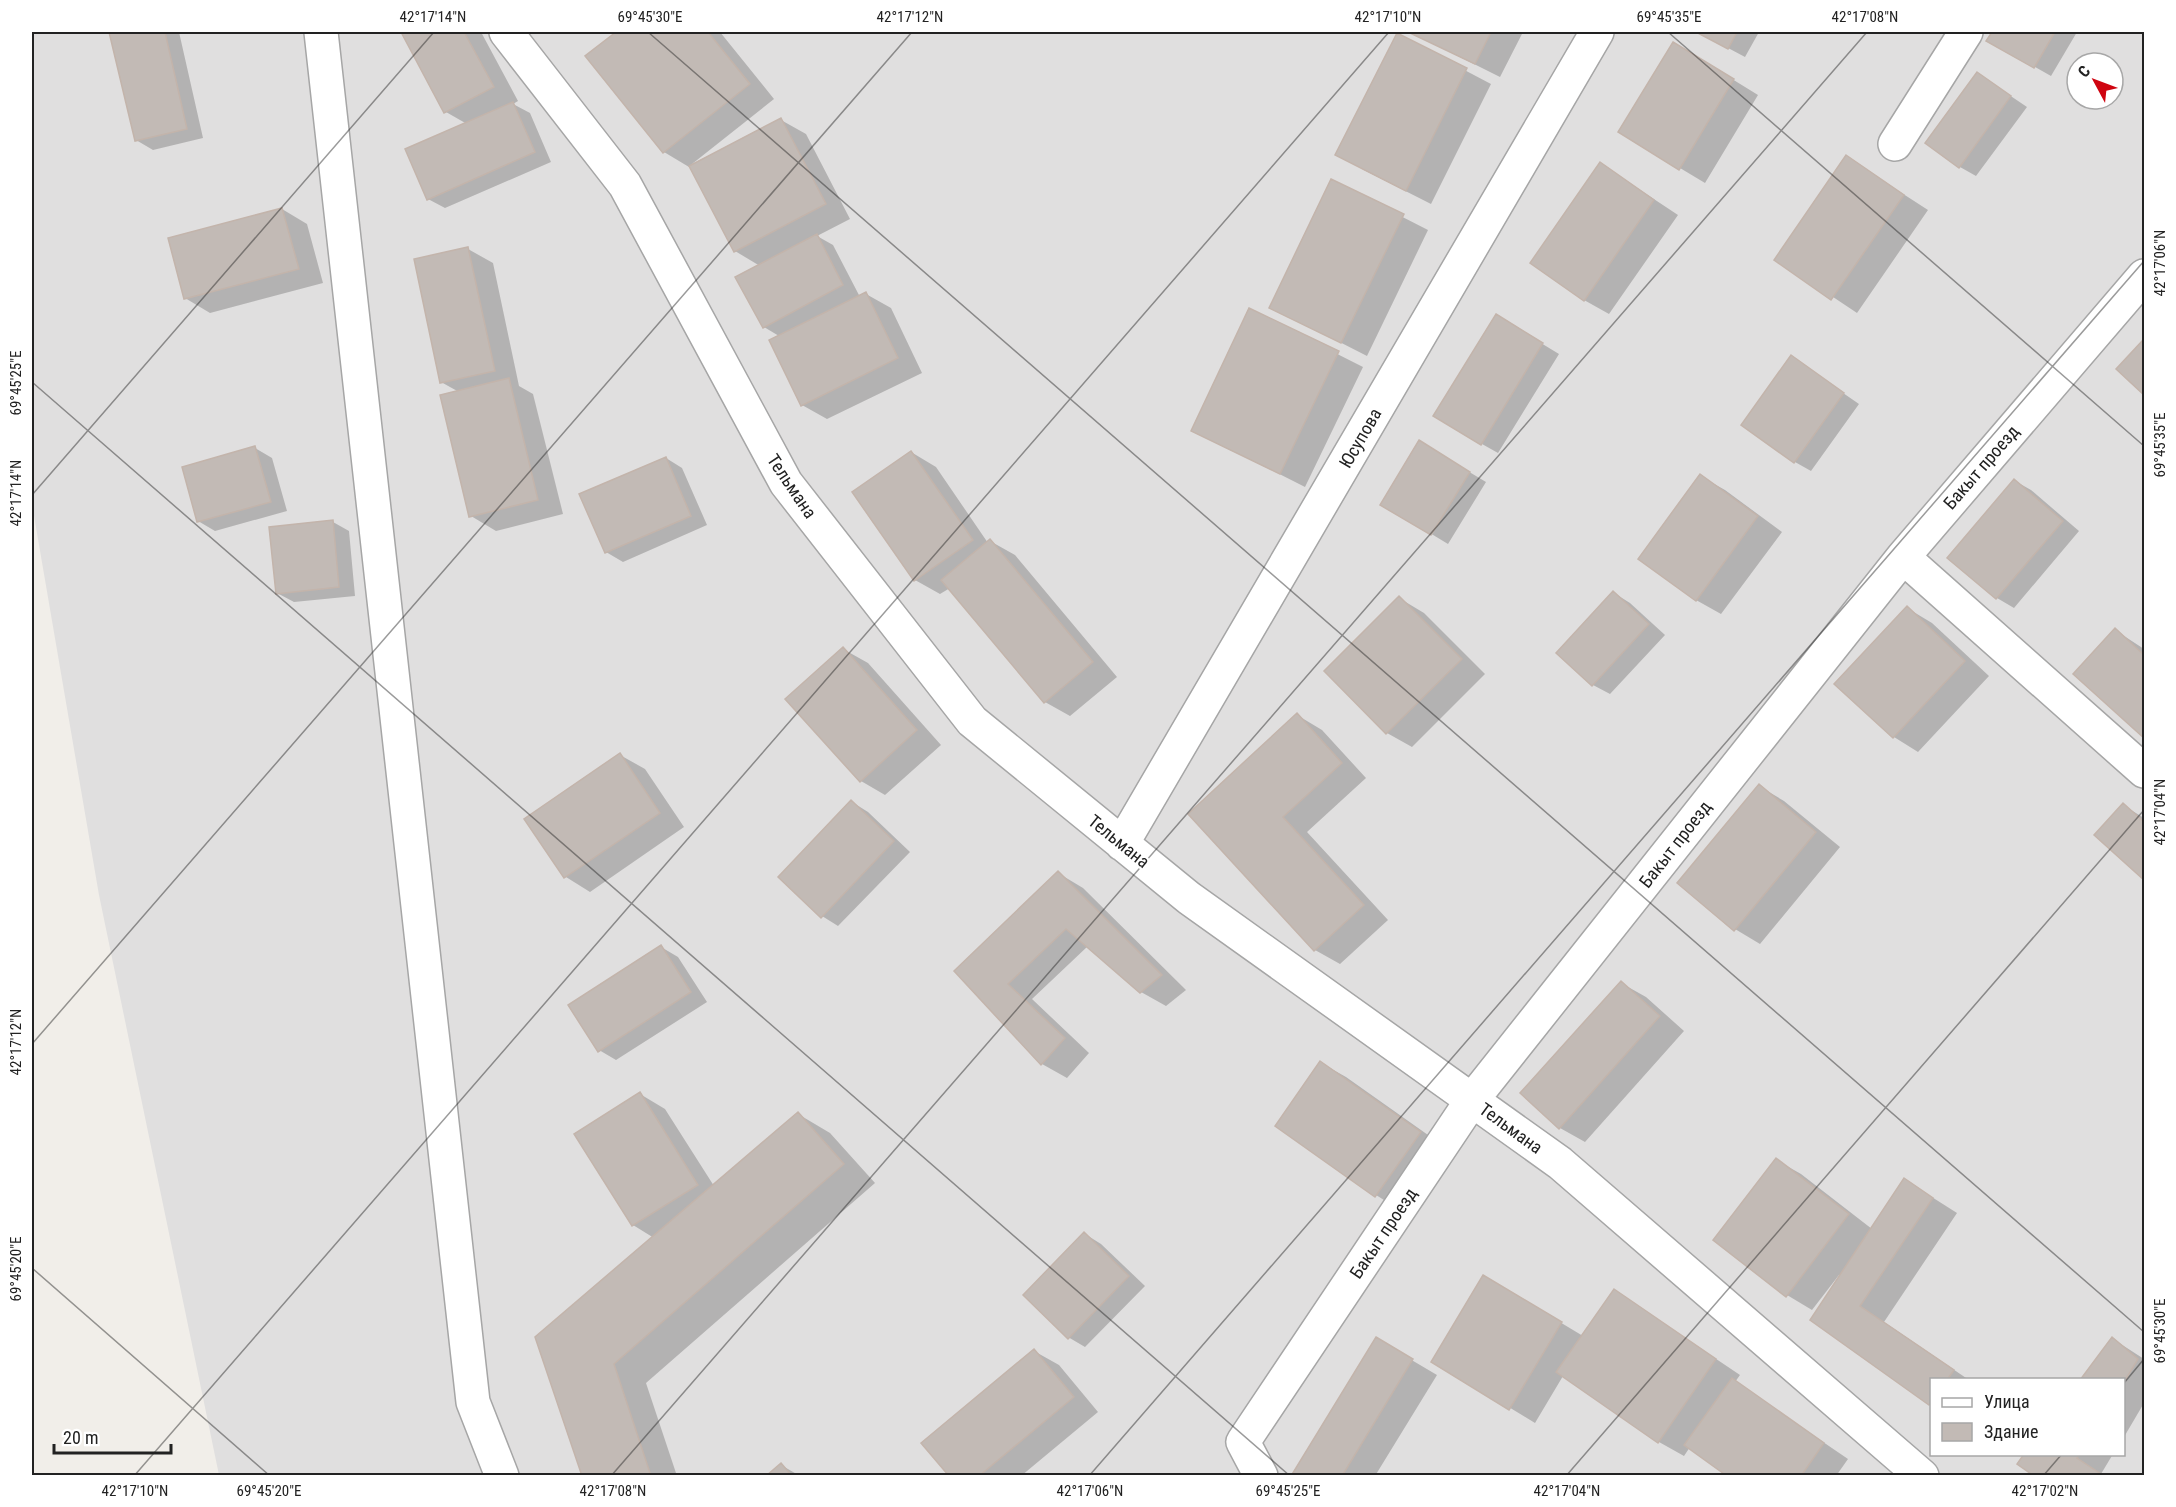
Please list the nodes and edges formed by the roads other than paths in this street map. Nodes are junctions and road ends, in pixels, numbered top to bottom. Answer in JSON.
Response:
{"nodes":[{"id":1,"x":321,"y":32,"type":"edge"},
{"id":2,"x":506,"y":32,"type":"edge"},
{"id":3,"x":1597,"y":32,"type":"edge"},
{"id":4,"x":1966,"y":32,"type":"edge"},
{"id":5,"x":1895,"y":144,"type":"dead end"},
{"id":6,"x":2145,"y":276,"type":"edge"},
{"id":7,"x":1903,"y":557,"type":"junction"},
{"id":8,"x":2145,"y":771,"type":"edge"},
{"id":9,"x":1122,"y":844,"type":"junction"},
{"id":10,"x":1472,"y":1100,"type":"junction"},
{"id":11,"x":502,"y":1476,"type":"edge"},
{"id":12,"x":1261,"y":1476,"type":"edge"},
{"id":13,"x":1922,"y":1476,"type":"edge"}],
"edges":[{"from":1,"to":11,"type":"street"},
{"from":2,"to":9,"type":"street","name":"Тельмана"},
{"from":3,"to":9,"type":"street","name":"Юсупова"},
{"from":4,"to":5,"type":"street"},
{"from":6,"to":7,"type":"street","name":"Бакыт проезд"},
{"from":7,"to":8,"type":"street"},
{"from":7,"to":10,"type":"street","name":"Бакыт проезд"},
{"from":9,"to":10,"type":"street","name":"Тельмана"},
{"from":10,"to":12,"type":"street","name":"Бакыт проезд"},
{"from":10,"to":13,"type":"street","name":"Тельмана"}]}
